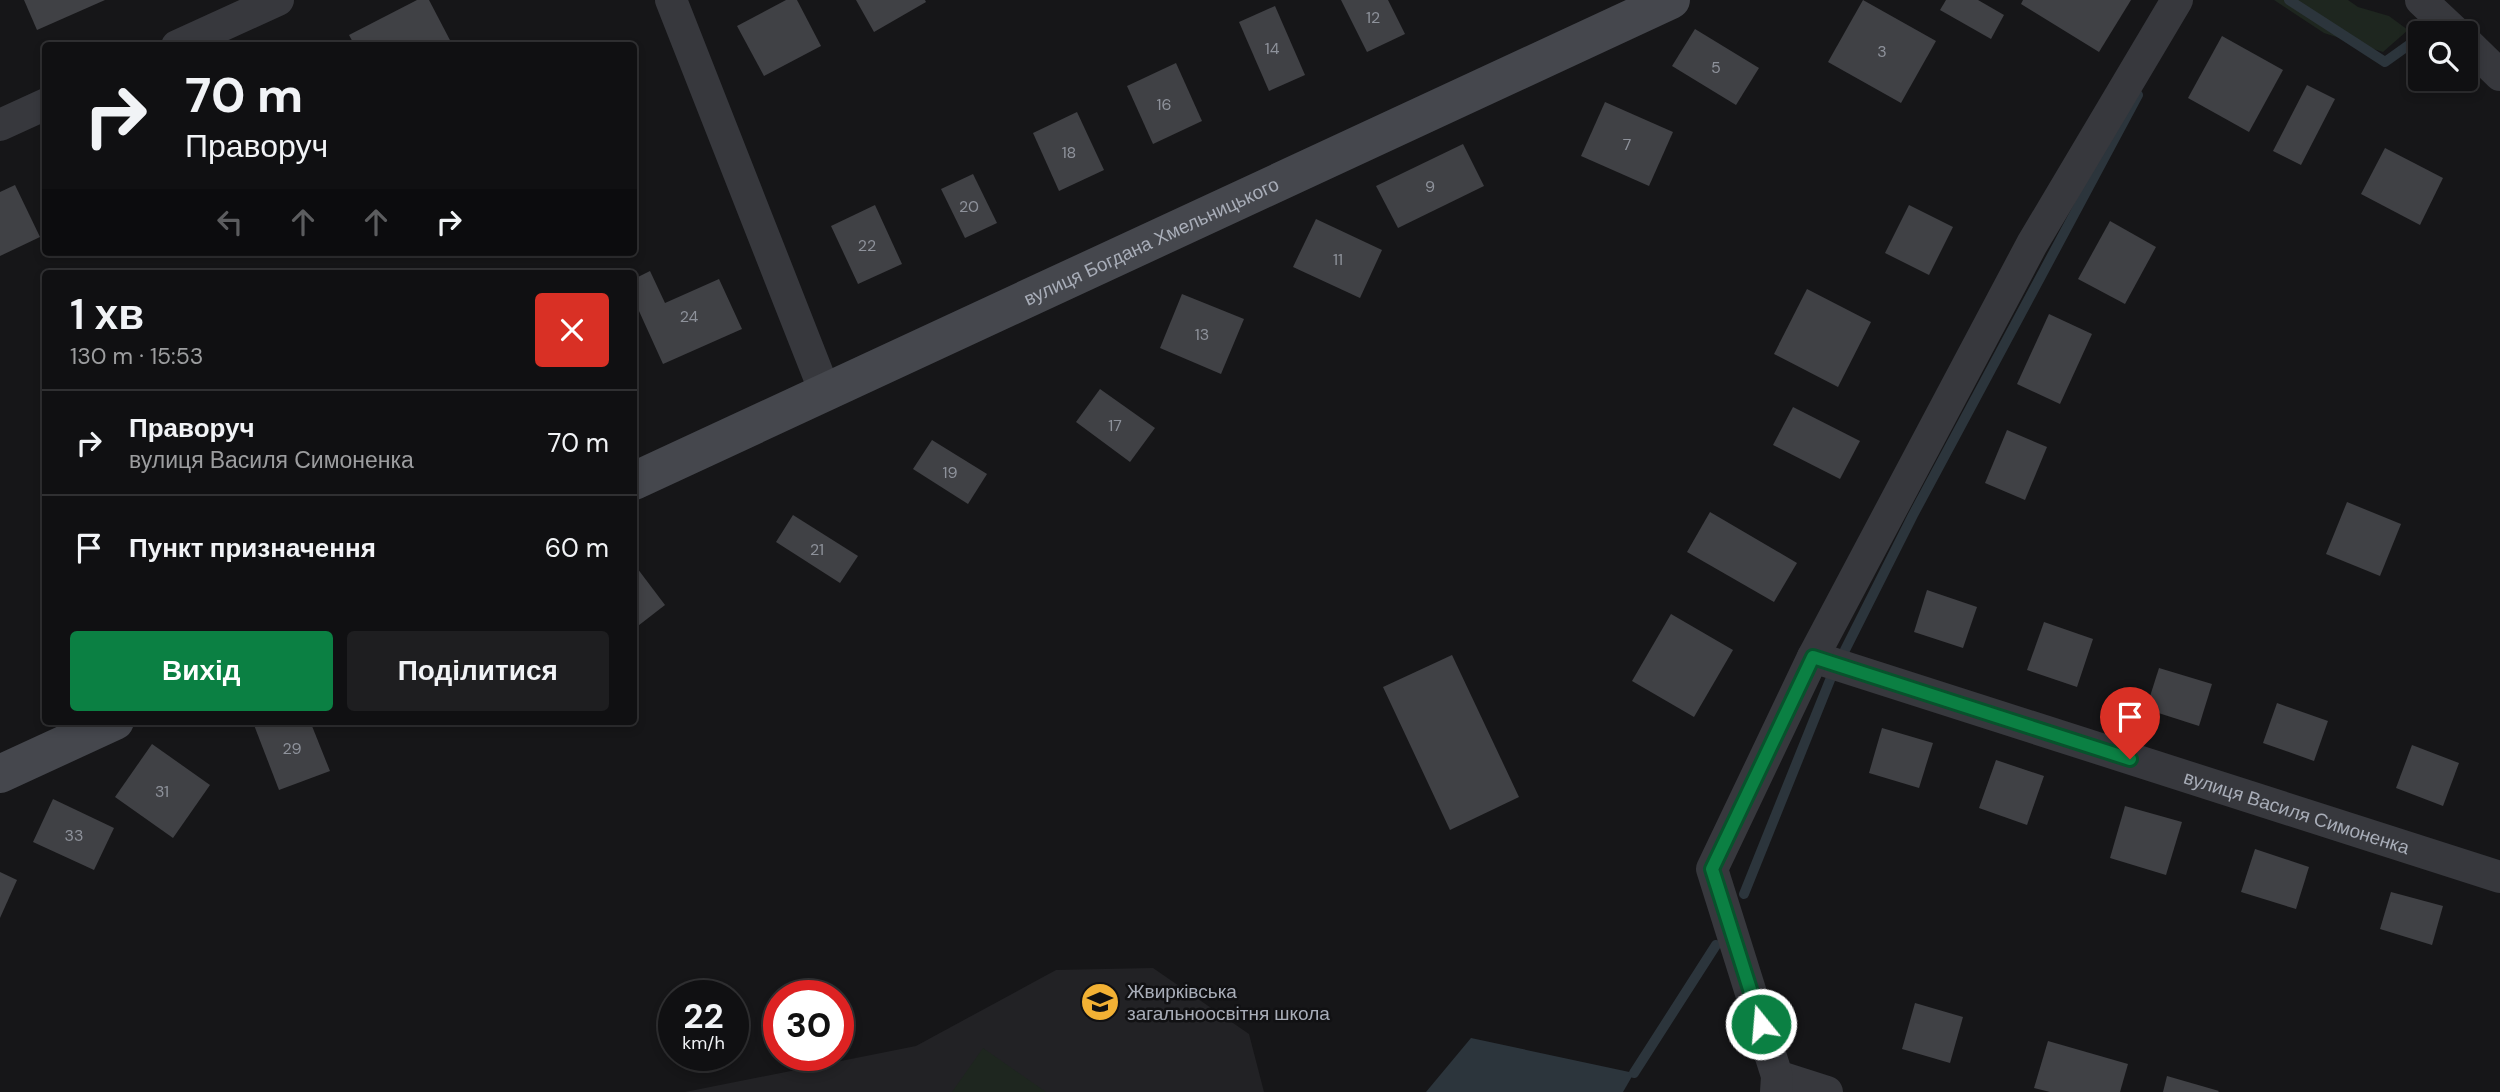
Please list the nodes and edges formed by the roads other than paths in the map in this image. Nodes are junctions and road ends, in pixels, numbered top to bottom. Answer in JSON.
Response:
{"nodes":[{"id":1,"x":278,"y":0,"type":"edge"},
{"id":2,"x":1671,"y":0,"type":"edge"},
{"id":3,"x":2177,"y":0,"type":"edge"},
{"id":4,"x":2421,"y":0,"type":"edge"},
{"id":5,"x":673,"y":1,"type":"edge"},
{"id":6,"x":2443,"y":21,"type":"edge"},
{"id":7,"x":186,"y":42,"type":"edge"},
{"id":8,"x":2478,"y":54,"type":"edge"},
{"id":9,"x":2500,"y":75,"type":"edge"},
{"id":10,"x":42,"y":106,"type":"edge"},
{"id":11,"x":0,"y":125,"type":"edge"},
{"id":12,"x":825,"y":392,"type":"junction"},
{"id":13,"x":637,"y":480,"type":"edge"},
{"id":14,"x":1813,"y":657,"type":"junction"},
{"id":15,"x":106,"y":725,"type":"edge"},
{"id":16,"x":0,"y":774,"type":"edge"},
{"id":17,"x":2500,"y":877,"type":"edge"},
{"id":18,"x":1776,"y":1084,"type":"edge"},
{"id":19,"x":1827,"y":1092,"type":"edge"}],
"edges":[{"from":1,"to":7,"type":"street"},
{"from":2,"to":12,"type":"street","name":"вулиця Богдана Хмельницького"},
{"from":3,"to":14,"type":"street"},
{"from":4,"to":6,"type":"street"},
{"from":5,"to":12,"type":"street"},
{"from":8,"to":9,"type":"street"},
{"from":10,"to":11,"type":"street"},
{"from":12,"to":13,"type":"street","name":"вулиця Богдана Хмельницького"},
{"from":14,"to":17,"type":"street","name":"вулиця Василя Симоненка"},
{"from":14,"to":18,"type":"street"},
{"from":15,"to":16,"type":"street"},
{"from":18,"to":19,"type":"street"}]}
